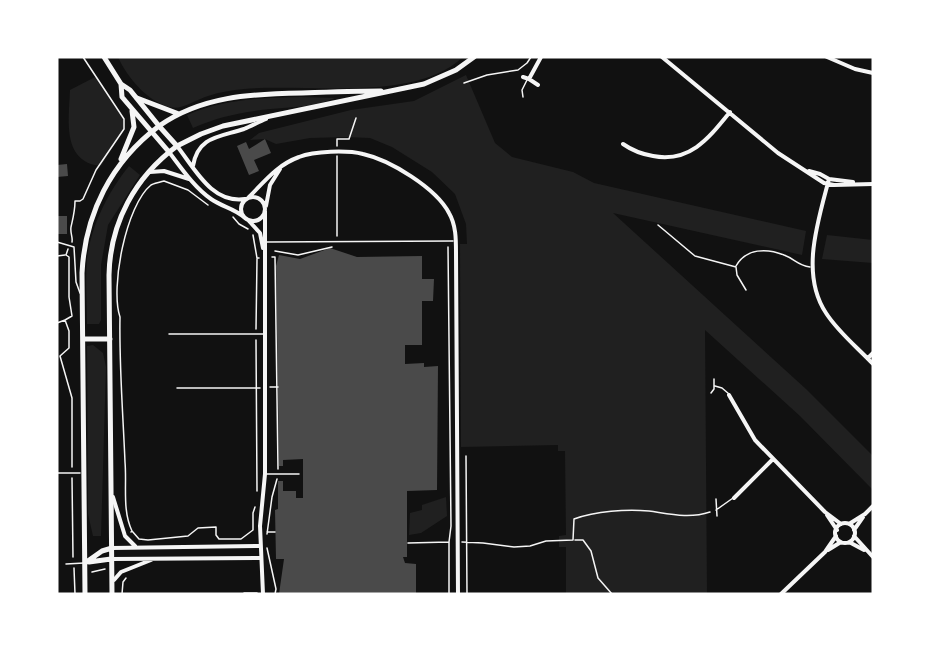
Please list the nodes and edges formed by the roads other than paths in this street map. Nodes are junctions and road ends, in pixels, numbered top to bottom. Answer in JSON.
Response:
{"nodes":[{"id":1,"x":104,"y":57,"type":"edge"},
{"id":2,"x":474,"y":57,"type":"edge"},
{"id":3,"x":541,"y":57,"type":"edge"},
{"id":4,"x":662,"y":57,"type":"edge"},
{"id":5,"x":827,"y":57,"type":"edge"},
{"id":6,"x":873,"y":74,"type":"edge"},
{"id":7,"x":526,"y":78,"type":"junction"},
{"id":8,"x":121,"y":84,"type":"junction"},
{"id":9,"x":537,"y":85,"type":"dead end"},
{"id":10,"x":395,"y":91,"type":"junction"},
{"id":11,"x":137,"y":98,"type":"junction"},
{"id":12,"x":523,"y":98,"type":"dead end"},
{"id":13,"x":132,"y":109,"type":"junction"},
{"id":14,"x":730,"y":112,"type":"junction"},
{"id":15,"x":178,"y":114,"type":"junction"},
{"id":16,"x":273,"y":116,"type":"junction"},
{"id":17,"x":159,"y":126,"type":"junction"},
{"id":18,"x":151,"y":132,"type":"junction"},
{"id":19,"x":623,"y":144,"type":"dead end"},
{"id":20,"x":177,"y":147,"type":"junction"},
{"id":21,"x":169,"y":153,"type":"junction"},
{"id":22,"x":287,"y":162,"type":"junction"},
{"id":23,"x":119,"y":165,"type":"junction"},
{"id":24,"x":193,"y":166,"type":"junction"},
{"id":25,"x":805,"y":170,"type":"junction"},
{"id":26,"x":147,"y":174,"type":"junction"},
{"id":27,"x":190,"y":179,"type":"junction"},
{"id":28,"x":830,"y":179,"type":"junction"},
{"id":29,"x":858,"y":184,"type":"junction"},
{"id":30,"x":873,"y":184,"type":"edge"},
{"id":31,"x":828,"y":185,"type":"junction"},
{"id":32,"x":247,"y":198,"type":"junction"},
{"id":33,"x":265,"y":210,"type":"junction"},
{"id":34,"x":247,"y":219,"type":"junction"},
{"id":35,"x":658,"y":225,"type":"dead end"},
{"id":36,"x":456,"y":241,"type":"junction"},
{"id":37,"x":57,"y":242,"type":"edge"},
{"id":38,"x":265,"y":242,"type":"junction"},
{"id":39,"x":264,"y":256,"type":"junction"},
{"id":40,"x":736,"y":267,"type":"junction"},
{"id":41,"x":811,"y":267,"type":"junction"},
{"id":42,"x":746,"y":290,"type":"dead end"},
{"id":43,"x":83,"y":302,"type":"junction"},
{"id":44,"x":169,"y":334,"type":"dead end"},
{"id":45,"x":265,"y":334,"type":"junction"},
{"id":46,"x":83,"y":339,"type":"junction"},
{"id":47,"x":110,"y":339,"type":"junction"},
{"id":48,"x":873,"y":353,"type":"edge"},
{"id":49,"x":868,"y":358,"type":"junction"},
{"id":50,"x":873,"y":364,"type":"edge"},
{"id":51,"x":714,"y":379,"type":"dead end"},
{"id":52,"x":715,"y":386,"type":"junction"},
{"id":53,"x":711,"y":393,"type":"dead end"},
{"id":54,"x":729,"y":395,"type":"joint"},
{"id":55,"x":773,"y":459,"type":"junction"},
{"id":56,"x":57,"y":473,"type":"edge"},
{"id":57,"x":84,"y":474,"type":"junction"},
{"id":58,"x":266,"y":474,"type":"junction"},
{"id":59,"x":299,"y":474,"type":"dead end"},
{"id":60,"x":111,"y":490,"type":"junction"},
{"id":61,"x":734,"y":498,"type":"joint"},
{"id":62,"x":716,"y":499,"type":"dead end"},
{"id":63,"x":873,"y":506,"type":"edge"},
{"id":64,"x":716,"y":510,"type":"junction"},
{"id":65,"x":825,"y":512,"type":"junction"},
{"id":66,"x":865,"y":514,"type":"junction"},
{"id":67,"x":717,"y":516,"type":"dead end"},
{"id":68,"x":841,"y":524,"type":"junction"},
{"id":69,"x":849,"y":524,"type":"junction"},
{"id":70,"x":837,"y":530,"type":"junction"},
{"id":71,"x":854,"y":530,"type":"junction"},
{"id":72,"x":836,"y":536,"type":"junction"},
{"id":73,"x":854,"y":537,"type":"junction"},
{"id":74,"x":841,"y":542,"type":"junction"},
{"id":75,"x":849,"y":542,"type":"junction"},
{"id":76,"x":260,"y":546,"type":"junction"},
{"id":77,"x":136,"y":547,"type":"junction"},
{"id":78,"x":112,"y":548,"type":"junction"},
{"id":79,"x":867,"y":551,"type":"junction"},
{"id":80,"x":825,"y":552,"type":"junction"},
{"id":81,"x":873,"y":557,"type":"edge"},
{"id":82,"x":154,"y":558,"type":"junction"},
{"id":83,"x":260,"y":558,"type":"junction"},
{"id":84,"x":111,"y":559,"type":"junction"},
{"id":85,"x":85,"y":563,"type":"junction"},
{"id":86,"x":66,"y":564,"type":"dead end"},
{"id":87,"x":111,"y":585,"type":"junction"},
{"id":88,"x":85,"y":594,"type":"edge"},
{"id":89,"x":112,"y":594,"type":"edge"},
{"id":90,"x":263,"y":594,"type":"edge"},
{"id":91,"x":458,"y":594,"type":"edge"},
{"id":92,"x":781,"y":594,"type":"edge"}],
"edges":[{"from":1,"to":8,"type":"main road"},
{"from":2,"to":10,"type":"main road"},
{"from":3,"to":7,"type":"street"},
{"from":4,"to":14,"type":"street"},
{"from":5,"to":6,"type":"street"},
{"from":7,"to":9,"type":"street"},
{"from":7,"to":12,"type":"lane"},
{"from":8,"to":11,"type":"main road"},
{"from":8,"to":13,"type":"main road"},
{"from":10,"to":15,"type":"main road"},
{"from":10,"to":16,"type":"main road"},
{"from":11,"to":15,"type":"main road"},
{"from":11,"to":17,"type":"main road"},
{"from":13,"to":18,"type":"main road"},
{"from":13,"to":23,"type":"main road"},
{"from":14,"to":19,"type":"street"},
{"from":14,"to":25,"type":"street"},
{"from":15,"to":17,"type":"main road"},
{"from":16,"to":20,"type":"main road"},
{"from":16,"to":24,"type":"street"},
{"from":17,"to":18,"type":"main road"},
{"from":17,"to":20,"type":"main road"},
{"from":18,"to":21,"type":"main road"},
{"from":18,"to":23,"type":"main road"},
{"from":20,"to":21,"type":"main road"},
{"from":20,"to":24,"type":"street"},
{"from":21,"to":26,"type":"main road"},
{"from":21,"to":27,"type":"street"},
{"from":22,"to":32,"type":"street"},
{"from":22,"to":33,"type":"street"},
{"from":22,"to":36,"type":"street"},
{"from":23,"to":43,"type":"main road"},
{"from":24,"to":32,"type":"street"},
{"from":25,"to":28,"type":"street"},
{"from":25,"to":31,"type":"street"},
{"from":26,"to":27,"type":"street"},
{"from":26,"to":47,"type":"main road"},
{"from":27,"to":34,"type":"street"},
{"from":28,"to":29,"type":"street"},
{"from":28,"to":31,"type":"street"},
{"from":29,"to":30,"type":"street"},
{"from":29,"to":31,"type":"street"},
{"from":31,"to":41,"type":"street"},
{"from":32,"to":33,"type":"street"},
{"from":32,"to":34,"type":"street"},
{"from":33,"to":34,"type":"street"},
{"from":33,"to":38,"type":"street"},
{"from":34,"to":39,"type":"street"},
{"from":35,"to":40,"type":"lane"},
{"from":36,"to":38,"type":"lane"},
{"from":36,"to":91,"type":"street"},
{"from":37,"to":43,"type":"lane"},
{"from":38,"to":39,"type":"street"},
{"from":39,"to":45,"type":"street"},
{"from":40,"to":41,"type":"lane"},
{"from":40,"to":42,"type":"lane"},
{"from":41,"to":49,"type":"street"},
{"from":43,"to":46,"type":"main road"},
{"from":44,"to":45,"type":"lane"},
{"from":45,"to":58,"type":"street"},
{"from":46,"to":47,"type":"main road"},
{"from":46,"to":57,"type":"main road"},
{"from":47,"to":60,"type":"main road"},
{"from":48,"to":49,"type":"street"},
{"from":49,"to":50,"type":"street"},
{"from":51,"to":52,"type":"lane"},
{"from":52,"to":53,"type":"lane"},
{"from":52,"to":54,"type":"lane"},
{"from":54,"to":55,"type":"street"},
{"from":55,"to":61,"type":"street"},
{"from":55,"to":65,"type":"street"},
{"from":56,"to":57,"type":"lane"},
{"from":57,"to":85,"type":"main road"},
{"from":58,"to":59,"type":"lane"},
{"from":58,"to":76,"type":"street"},
{"from":60,"to":77,"type":"street"},
{"from":60,"to":78,"type":"main road"},
{"from":61,"to":64,"type":"lane"},
{"from":62,"to":64,"type":"lane"},
{"from":63,"to":66,"type":"street"},
{"from":64,"to":67,"type":"lane"},
{"from":65,"to":68,"type":"street"},
{"from":65,"to":70,"type":"street"},
{"from":66,"to":69,"type":"street"},
{"from":66,"to":71,"type":"street"},
{"from":68,"to":69,"type":"street"},
{"from":68,"to":70,"type":"street"},
{"from":69,"to":71,"type":"street"},
{"from":70,"to":72,"type":"street"},
{"from":71,"to":73,"type":"street"},
{"from":72,"to":74,"type":"street"},
{"from":72,"to":80,"type":"street"},
{"from":73,"to":75,"type":"street"},
{"from":73,"to":79,"type":"street"},
{"from":74,"to":75,"type":"street"},
{"from":74,"to":80,"type":"street"},
{"from":75,"to":79,"type":"street"},
{"from":76,"to":77,"type":"street"},
{"from":76,"to":83,"type":"street"},
{"from":77,"to":78,"type":"street"},
{"from":78,"to":84,"type":"main road"},
{"from":78,"to":85,"type":"main road"},
{"from":79,"to":81,"type":"street"},
{"from":80,"to":92,"type":"street"},
{"from":82,"to":83,"type":"street"},
{"from":82,"to":84,"type":"street"},
{"from":82,"to":87,"type":"street"},
{"from":83,"to":90,"type":"street"},
{"from":84,"to":85,"type":"main road"},
{"from":84,"to":87,"type":"main road"},
{"from":85,"to":86,"type":"lane"},
{"from":85,"to":88,"type":"main road"},
{"from":87,"to":89,"type":"main road"}]}
